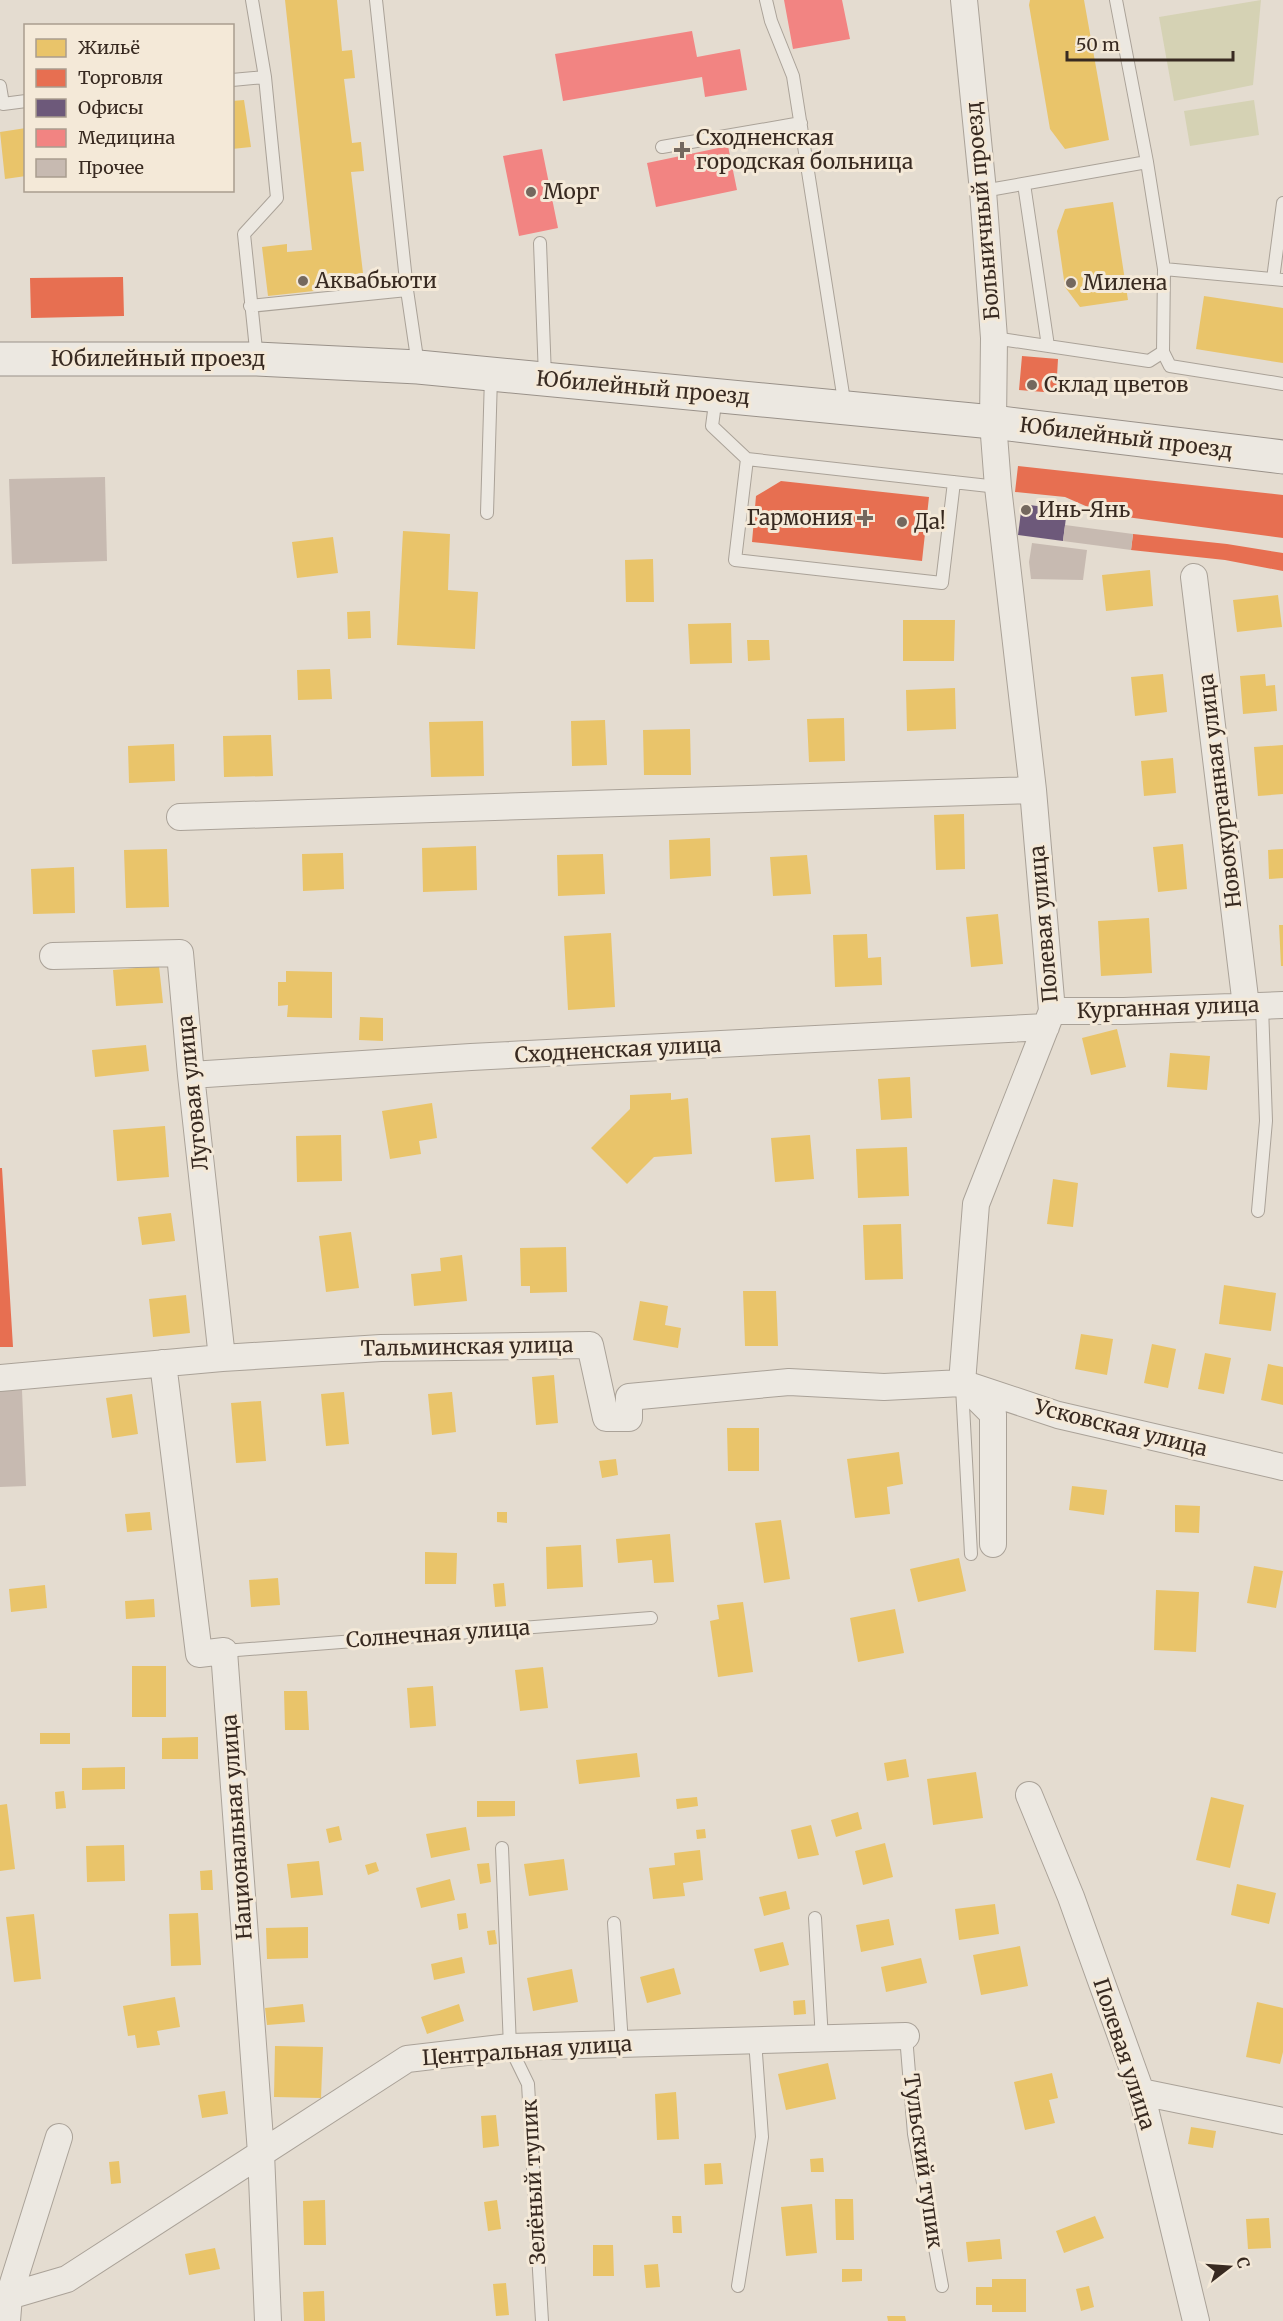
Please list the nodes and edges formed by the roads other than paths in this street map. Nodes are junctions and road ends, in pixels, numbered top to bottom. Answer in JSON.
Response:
{"nodes":[{"id":1,"x":252,"y":0,"type":"edge"},
{"id":2,"x":376,"y":0,"type":"edge"},
{"id":3,"x":766,"y":0,"type":"edge"},
{"id":4,"x":964,"y":0,"type":"edge"},
{"id":5,"x":1116,"y":0,"type":"edge"},
{"id":6,"x":265,"y":77,"type":"junction"},
{"id":7,"x":234,"y":80,"type":"edge"},
{"id":8,"x":0,"y":86,"type":"edge"},
{"id":9,"x":24,"y":101,"type":"edge"},
{"id":10,"x":801,"y":123,"type":"junction"},
{"id":11,"x":662,"y":147,"type":"dead end"},
{"id":12,"x":1147,"y":162,"type":"junction"},
{"id":13,"x":1024,"y":184,"type":"junction"},
{"id":14,"x":983,"y":191,"type":"junction"},
{"id":15,"x":1283,"y":202,"type":"edge"},
{"id":16,"x":540,"y":243,"type":"dead end"},
{"id":17,"x":1164,"y":268,"type":"junction"},
{"id":18,"x":1278,"y":280,"type":"edge"},
{"id":19,"x":407,"y":290,"type":"junction"},
{"id":20,"x":250,"y":306,"type":"junction"},
{"id":21,"x":994,"y":338,"type":"junction"},
{"id":22,"x":1048,"y":346,"type":"junction"},
{"id":23,"x":1163,"y":351,"type":"junction"},
{"id":24,"x":0,"y":359,"type":"edge"},
{"id":25,"x":257,"y":359,"type":"junction"},
{"id":26,"x":418,"y":367,"type":"junction"},
{"id":27,"x":492,"y":373,"type":"junction"},
{"id":28,"x":545,"y":380,"type":"junction"},
{"id":29,"x":1283,"y":384,"type":"edge"},
{"id":30,"x":716,"y":395,"type":"junction"},
{"id":31,"x":845,"y":407,"type":"junction"},
{"id":32,"x":993,"y":422,"type":"junction"},
{"id":33,"x":1283,"y":457,"type":"edge"},
{"id":34,"x":747,"y":459,"type":"junction"},
{"id":35,"x":954,"y":482,"type":"junction"},
{"id":36,"x":998,"y":487,"type":"junction"},
{"id":37,"x":487,"y":513,"type":"dead end"},
{"id":38,"x":1194,"y":577,"type":"dead end"},
{"id":39,"x":1033,"y":790,"type":"junction"},
{"id":40,"x":180,"y":817,"type":"dead end"},
{"id":41,"x":53,"y":956,"type":"dead end"},
{"id":42,"x":1264,"y":1005,"type":"edge"},
{"id":43,"x":1049,"y":1019,"type":"junction"},
{"id":44,"x":191,"y":1075,"type":"junction"},
{"id":45,"x":1258,"y":1210,"type":"dead end"},
{"id":46,"x":222,"y":1358,"type":"junction"},
{"id":47,"x":163,"y":1363,"type":"junction"},
{"id":48,"x":0,"y":1378,"type":"edge"},
{"id":49,"x":962,"y":1383,"type":"junction"},
{"id":50,"x":1283,"y":1467,"type":"edge"},
{"id":51,"x":982,"y":1549,"type":"dead end"},
{"id":52,"x":651,"y":1618,"type":"dead end"},
{"id":53,"x":225,"y":1651,"type":"junction"},
{"id":54,"x":1029,"y":1794,"type":"dead end"},
{"id":55,"x":502,"y":1848,"type":"dead end"},
{"id":56,"x":814,"y":1918,"type":"dead end"},
{"id":57,"x":614,"y":1923,"type":"dead end"},
{"id":58,"x":906,"y":2036,"type":"joint"},
{"id":59,"x":755,"y":2040,"type":"junction"},
{"id":60,"x":822,"y":2040,"type":"junction"},
{"id":61,"x":622,"y":2044,"type":"junction"},
{"id":62,"x":510,"y":2047,"type":"junction"},
{"id":63,"x":1141,"y":2092,"type":"junction"},
{"id":64,"x":1283,"y":2121,"type":"edge"},
{"id":65,"x":59,"y":2137,"type":"dead end"},
{"id":66,"x":261,"y":2153,"type":"junction"},
{"id":67,"x":738,"y":2286,"type":"dead end"},
{"id":68,"x":942,"y":2286,"type":"dead end"},
{"id":69,"x":5,"y":2304,"type":"edge"},
{"id":70,"x":268,"y":2321,"type":"edge"},
{"id":71,"x":542,"y":2321,"type":"edge"},
{"id":72,"x":1196,"y":2321,"type":"edge"}],
"edges":[{"from":1,"to":6,"type":"lane"},
{"from":2,"to":19,"type":"lane"},
{"from":3,"to":10,"type":"lane"},
{"from":4,"to":14,"type":"street","name":"Больничный проезд"},
{"from":5,"to":12,"type":"lane"},
{"from":6,"to":7,"type":"lane"},
{"from":6,"to":20,"type":"lane"},
{"from":8,"to":9,"type":"lane"},
{"from":10,"to":11,"type":"lane"},
{"from":10,"to":31,"type":"lane"},
{"from":12,"to":13,"type":"lane"},
{"from":12,"to":17,"type":"lane"},
{"from":13,"to":14,"type":"lane"},
{"from":13,"to":22,"type":"lane"},
{"from":14,"to":21,"type":"street","name":"Больничный проезд"},
{"from":15,"to":18,"type":"lane"},
{"from":16,"to":28,"type":"lane"},
{"from":17,"to":18,"type":"lane"},
{"from":17,"to":23,"type":"lane"},
{"from":19,"to":20,"type":"lane"},
{"from":19,"to":26,"type":"lane"},
{"from":20,"to":25,"type":"lane"},
{"from":21,"to":22,"type":"lane"},
{"from":21,"to":32,"type":"street","name":"Больничный проезд"},
{"from":22,"to":23,"type":"lane"},
{"from":23,"to":29,"type":"lane"},
{"from":24,"to":25,"type":"main road","name":"Юбилейный проезд"},
{"from":25,"to":26,"type":"main road","name":"Юбилейный проезд"},
{"from":26,"to":27,"type":"main road","name":"Юбилейный проезд"},
{"from":27,"to":28,"type":"main road","name":"Юбилейный проезд"},
{"from":27,"to":37,"type":"lane"},
{"from":28,"to":30,"type":"main road","name":"Юбилейный проезд"},
{"from":30,"to":31,"type":"main road","name":"Юбилейный проезд"},
{"from":30,"to":34,"type":"lane"},
{"from":31,"to":32,"type":"main road","name":"Юбилейный проезд"},
{"from":32,"to":33,"type":"main road","name":"Юбилейный проезд"},
{"from":32,"to":36,"type":"street","name":"Полевая улица"},
{"from":34,"to":35,"type":"lane"},
{"from":34,"to":35,"type":"lane"},
{"from":35,"to":36,"type":"lane"},
{"from":36,"to":39,"type":"street","name":"Полевая улица"},
{"from":38,"to":42,"type":"street","name":"Новокурганная улица"},
{"from":39,"to":40,"type":"street"},
{"from":39,"to":43,"type":"street","name":"Полевая улица"},
{"from":41,"to":44,"type":"street","name":"Луговая улица"},
{"from":42,"to":43,"type":"street","name":"Курганная улица"},
{"from":42,"to":45,"type":"lane"},
{"from":43,"to":44,"type":"street","name":"Сходненская улица"},
{"from":43,"to":49,"type":"street","name":"Полевая улица"},
{"from":44,"to":46,"type":"street","name":"Луговая улица"},
{"from":46,"to":47,"type":"street","name":"Тальминская улица"},
{"from":46,"to":49,"type":"street","name":"Тальминская улица"},
{"from":47,"to":48,"type":"street","name":"Тальминская улица"},
{"from":47,"to":53,"type":"street"},
{"from":49,"to":50,"type":"street","name":"Усковская улица"},
{"from":49,"to":51,"type":"street"},
{"from":52,"to":53,"type":"lane","name":"Солнечная улица"},
{"from":53,"to":66,"type":"street","name":"Национальная улица"},
{"from":54,"to":63,"type":"street","name":"Полевая улица"},
{"from":55,"to":62,"type":"lane"},
{"from":56,"to":60,"type":"lane"},
{"from":57,"to":61,"type":"lane"},
{"from":58,"to":60,"type":"street","name":"Центральная улица"},
{"from":58,"to":68,"type":"lane","name":"Тульский тупик"},
{"from":59,"to":60,"type":"street","name":"Центральная улица"},
{"from":59,"to":61,"type":"street","name":"Центральная улица"},
{"from":59,"to":67,"type":"lane"},
{"from":61,"to":62,"type":"street","name":"Центральная улица"},
{"from":62,"to":66,"type":"street","name":"Центральная улица"},
{"from":62,"to":71,"type":"lane","name":"Зелёный тупик"},
{"from":63,"to":64,"type":"street"},
{"from":63,"to":72,"type":"street","name":"Полевая улица"},
{"from":65,"to":69,"type":"street"},
{"from":66,"to":69,"type":"street","name":"Центральная улица"},
{"from":66,"to":70,"type":"street","name":"Национальная улица"}]}
